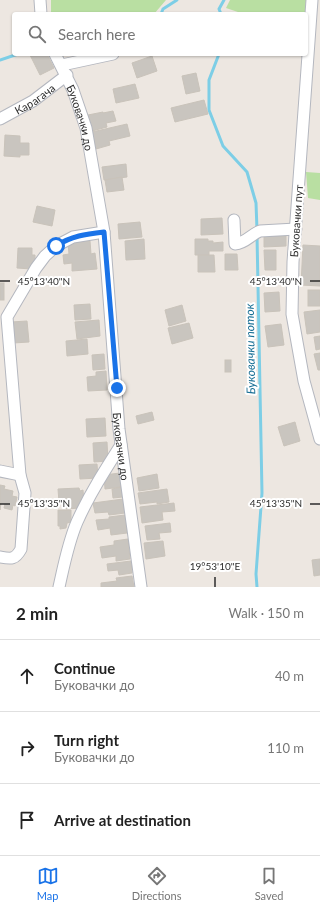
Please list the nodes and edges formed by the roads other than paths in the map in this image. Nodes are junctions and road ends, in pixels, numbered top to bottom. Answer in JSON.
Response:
{"nodes":[{"id":1,"x":40,"y":0,"type":"edge"},
{"id":2,"x":312,"y":0,"type":"edge"},
{"id":3,"x":41,"y":12,"type":"edge"},
{"id":4,"x":56,"y":56,"type":"edge"},
{"id":5,"x":107,"y":56,"type":"edge"},
{"id":6,"x":64,"y":70,"type":"junction"},
{"id":7,"x":0,"y":119,"type":"edge"},
{"id":8,"x":234,"y":220,"type":"dead end"},
{"id":9,"x":296,"y":229,"type":"junction"},
{"id":10,"x":104,"y":232,"type":"junction"},
{"id":11,"x":4,"y":316,"type":"edge"},
{"id":12,"x":320,"y":439,"type":"edge"},
{"id":13,"x":121,"y":445,"type":"junction"},
{"id":14,"x":0,"y":471,"type":"edge"},
{"id":15,"x":20,"y":475,"type":"junction"},
{"id":16,"x":0,"y":557,"type":"edge"},
{"id":17,"x":59,"y":587,"type":"edge"},
{"id":18,"x":141,"y":587,"type":"edge"}],
"edges":[{"from":1,"to":3,"type":"street"},
{"from":2,"to":9,"type":"street","name":"Буковачки пут"},
{"from":4,"to":6,"type":"street","name":"Буковачки до"},
{"from":5,"to":6,"type":"street"},
{"from":6,"to":7,"type":"street","name":"Карагача"},
{"from":6,"to":10,"type":"street","name":"Буковачки до"},
{"from":8,"to":9,"type":"street"},
{"from":9,"to":12,"type":"street","name":"Буковачки пут"},
{"from":10,"to":11,"type":"street"},
{"from":10,"to":13,"type":"street","name":"Буковачки до"},
{"from":11,"to":15,"type":"street"},
{"from":13,"to":17,"type":"street"},
{"from":13,"to":18,"type":"street","name":"Буковачки до"},
{"from":14,"to":15,"type":"street"},
{"from":15,"to":16,"type":"street"}]}
